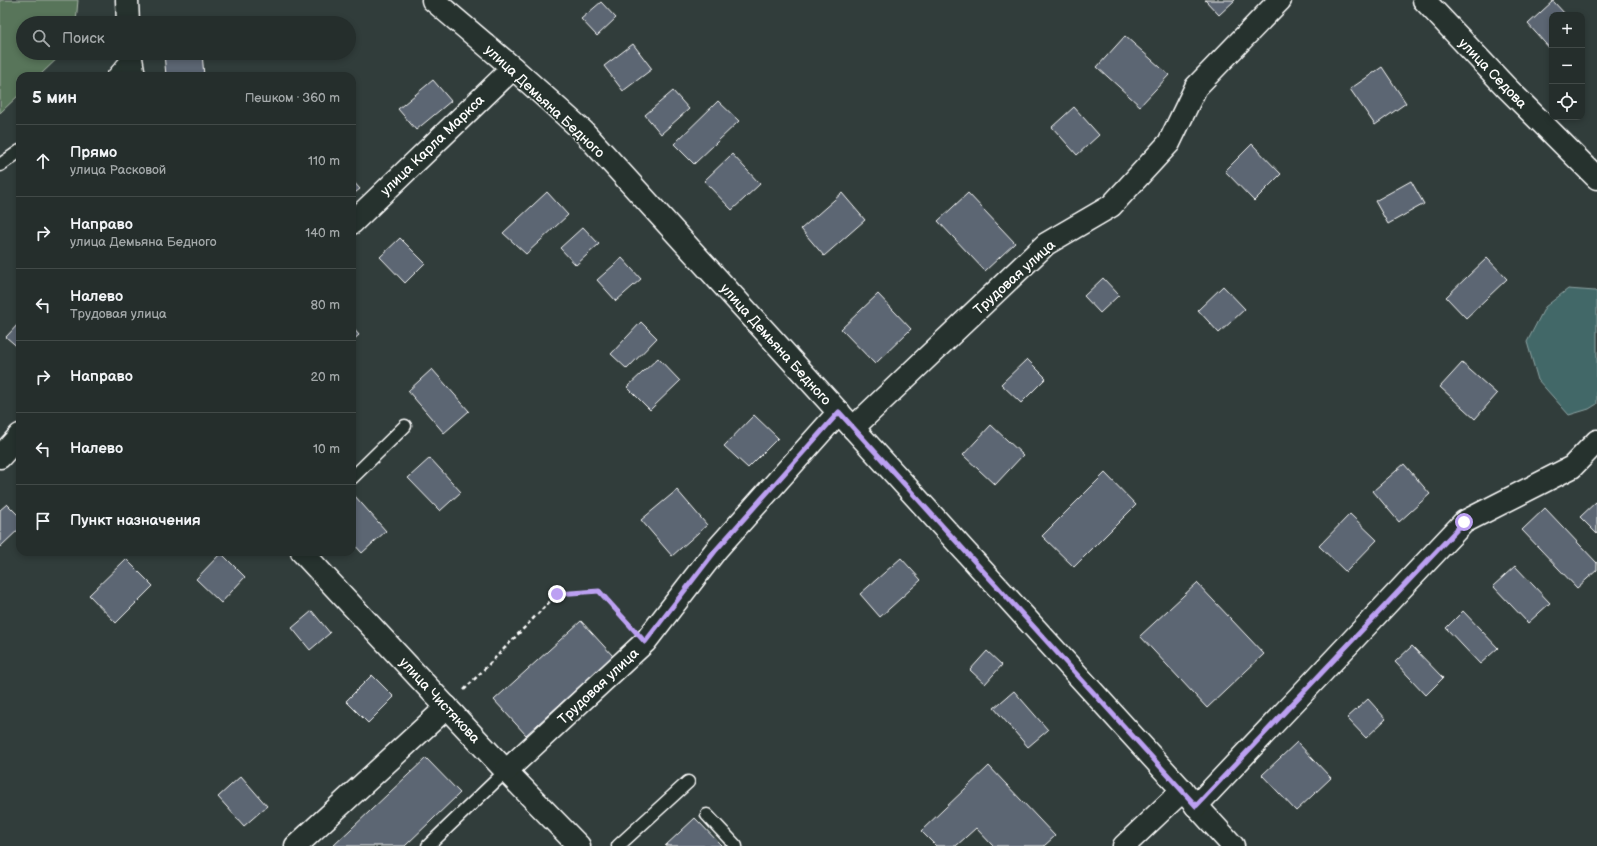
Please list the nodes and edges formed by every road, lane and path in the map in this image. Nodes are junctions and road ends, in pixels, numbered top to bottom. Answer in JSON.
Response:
{"nodes":[{"id":1,"x":127,"y":0,"type":"edge"},
{"id":2,"x":433,"y":0,"type":"edge"},
{"id":3,"x":1280,"y":0,"type":"edge"},
{"id":4,"x":1424,"y":0,"type":"edge"},
{"id":5,"x":128,"y":16,"type":"edge"},
{"id":6,"x":132,"y":62,"type":"edge"},
{"id":7,"x":513,"y":68,"type":"junction"},
{"id":8,"x":118,"y":72,"type":"edge"},
{"id":9,"x":16,"y":154,"type":"edge"},
{"id":10,"x":0,"y":165,"type":"edge"},
{"id":11,"x":1597,"y":178,"type":"edge"},
{"id":12,"x":356,"y":219,"type":"edge"},
{"id":13,"x":846,"y":420,"type":"junction"},
{"id":14,"x":405,"y":426,"type":"dead end"},
{"id":15,"x":16,"y":439,"type":"edge"},
{"id":16,"x":1597,"y":441,"type":"edge"},
{"id":17,"x":0,"y":456,"type":"edge"},
{"id":18,"x":356,"y":474,"type":"edge"},
{"id":19,"x":306,"y":556,"type":"edge"},
{"id":20,"x":645,"y":642,"type":"junction"},
{"id":21,"x":447,"y":708,"type":"junction"},
{"id":22,"x":506,"y":771,"type":"junction"},
{"id":23,"x":688,"y":782,"type":"dead end"},
{"id":24,"x":1189,"y":798,"type":"junction"},
{"id":25,"x":707,"y":815,"type":"dead end"},
{"id":26,"x":296,"y":846,"type":"edge"},
{"id":27,"x":428,"y":846,"type":"edge"},
{"id":28,"x":579,"y":846,"type":"edge"},
{"id":29,"x":618,"y":846,"type":"edge"},
{"id":30,"x":736,"y":846,"type":"edge"},
{"id":31,"x":1124,"y":846,"type":"edge"},
{"id":32,"x":1233,"y":846,"type":"edge"}],
"edges":[{"from":1,"to":5,"type":"street"},
{"from":2,"to":7,"type":"street","name":"улица Демьяна Бедного"},
{"from":3,"to":13,"type":"street","name":"Трудовая улица"},
{"from":4,"to":11,"type":"street","name":"улица Седова"},
{"from":6,"to":8,"type":"lane"},
{"from":7,"to":12,"type":"street","name":"улица Карла Маркса"},
{"from":7,"to":13,"type":"street","name":"улица Демьяна Бедного"},
{"from":9,"to":10,"type":"lane"},
{"from":13,"to":20,"type":"street","name":"Трудовая улица"},
{"from":13,"to":24,"type":"street","name":"улица Демьяна Бедного"},
{"from":14,"to":18,"type":"lane"},
{"from":15,"to":17,"type":"street"},
{"from":16,"to":24,"type":"street"},
{"from":19,"to":21,"type":"street","name":"улица Чистякова"},
{"from":20,"to":21,"type":"path"},
{"from":20,"to":22,"type":"street","name":"Трудовая улица"},
{"from":21,"to":22,"type":"street","name":"улица Чистякова"},
{"from":21,"to":26,"type":"street"},
{"from":22,"to":27,"type":"lane"},
{"from":22,"to":28,"type":"street","name":"улица Чистякова"},
{"from":23,"to":29,"type":"lane"},
{"from":24,"to":31,"type":"street"},
{"from":24,"to":32,"type":"street","name":"улица Демьяна Бедного"},
{"from":25,"to":30,"type":"lane"}]}
